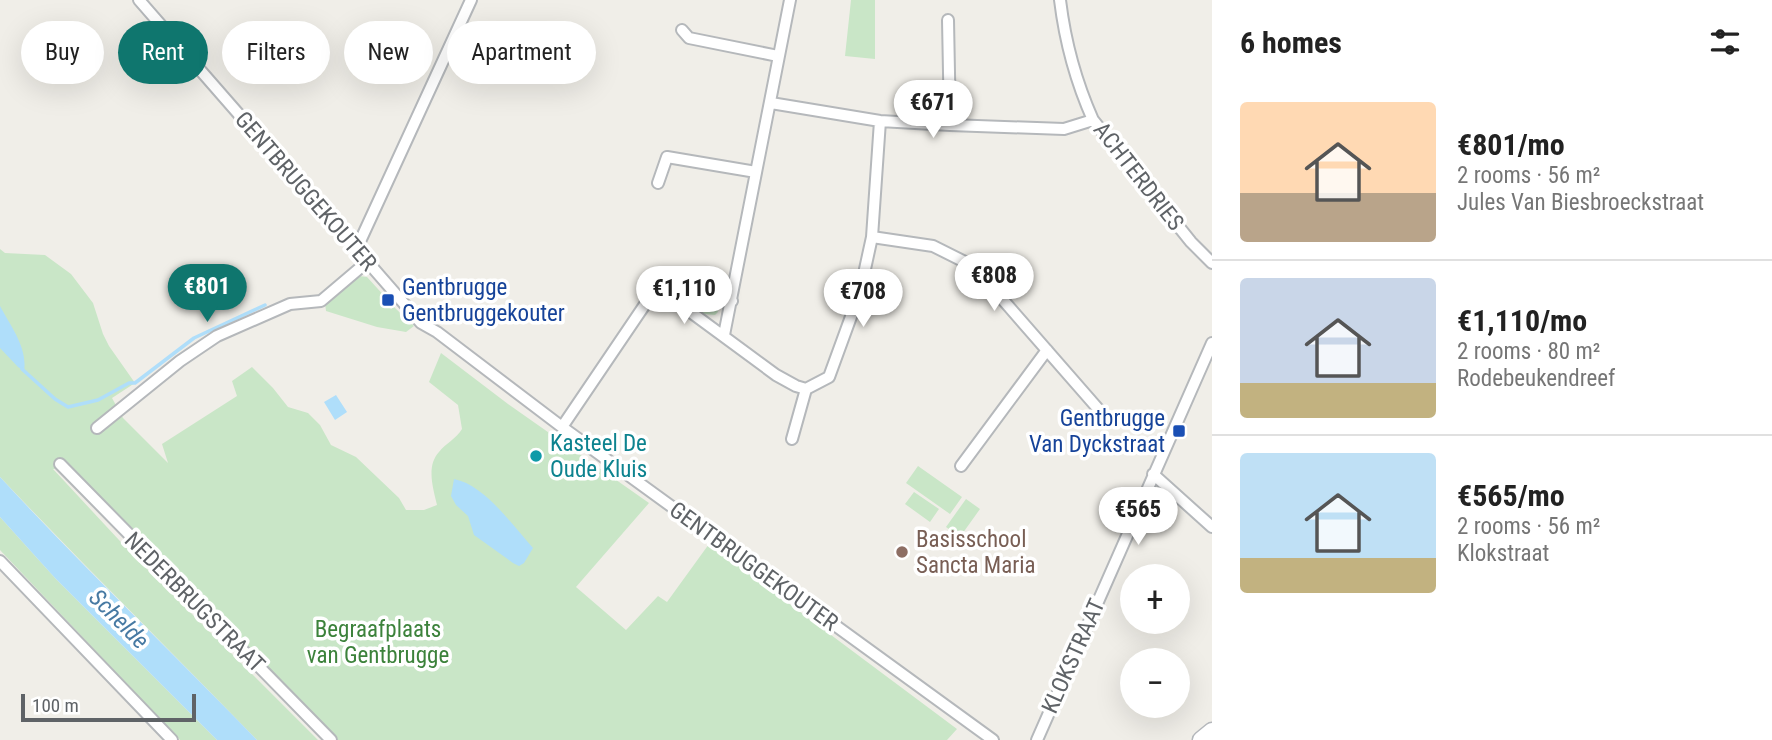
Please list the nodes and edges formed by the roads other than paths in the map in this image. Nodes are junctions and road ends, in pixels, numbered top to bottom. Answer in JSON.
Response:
{"nodes":[{"id":1,"x":139,"y":0,"type":"edge"},
{"id":2,"x":471,"y":0,"type":"edge"},
{"id":3,"x":790,"y":0,"type":"edge"},
{"id":4,"x":1060,"y":0,"type":"edge"},
{"id":5,"x":947,"y":20,"type":"dead end"},
{"id":6,"x":682,"y":30,"type":"dead end"},
{"id":7,"x":779,"y":56,"type":"junction"},
{"id":8,"x":771,"y":103,"type":"junction"},
{"id":9,"x":1093,"y":120,"type":"junction"},
{"id":10,"x":880,"y":121,"type":"junction"},
{"id":11,"x":950,"y":125,"type":"junction"},
{"id":12,"x":756,"y":172,"type":"junction"},
{"id":13,"x":658,"y":183,"type":"dead end"},
{"id":14,"x":872,"y":237,"type":"junction"},
{"id":15,"x":356,"y":250,"type":"junction"},
{"id":16,"x":367,"y":262,"type":"junction"},
{"id":17,"x":1212,"y":263,"type":"edge"},
{"id":18,"x":662,"y":292,"type":"junction"},
{"id":19,"x":732,"y":301,"type":"junction"},
{"id":20,"x":724,"y":335,"type":"junction"},
{"id":21,"x":1212,"y":343,"type":"edge"},
{"id":22,"x":1047,"y":350,"type":"junction"},
{"id":23,"x":806,"y":389,"type":"junction"},
{"id":24,"x":1100,"y":411,"type":"dead end"},
{"id":25,"x":562,"y":427,"type":"junction"},
{"id":26,"x":97,"y":428,"type":"dead end"},
{"id":27,"x":792,"y":439,"type":"dead end"},
{"id":28,"x":60,"y":464,"type":"dead end"},
{"id":29,"x":961,"y":466,"type":"dead end"},
{"id":30,"x":1153,"y":474,"type":"junction"},
{"id":31,"x":1212,"y":527,"type":"edge"},
{"id":32,"x":0,"y":561,"type":"edge"},
{"id":33,"x":1212,"y":731,"type":"edge"},
{"id":34,"x":172,"y":740,"type":"edge"},
{"id":35,"x":331,"y":740,"type":"edge"},
{"id":36,"x":993,"y":740,"type":"edge"},
{"id":37,"x":1037,"y":740,"type":"edge"},
{"id":38,"x":1201,"y":740,"type":"edge"}],
"edges":[{"from":1,"to":15,"type":"street","name":"GENTBRUGGEKOUTER"},
{"from":2,"to":15,"type":"street"},
{"from":3,"to":7,"type":"street"},
{"from":4,"to":9,"type":"street","name":"ACHTERDRIES"},
{"from":5,"to":11,"type":"street"},
{"from":6,"to":7,"type":"street"},
{"from":7,"to":8,"type":"street"},
{"from":8,"to":10,"type":"street"},
{"from":8,"to":12,"type":"street"},
{"from":9,"to":11,"type":"street"},
{"from":9,"to":17,"type":"street","name":"ACHTERDRIES"},
{"from":10,"to":11,"type":"street"},
{"from":10,"to":14,"type":"street"},
{"from":12,"to":13,"type":"street"},
{"from":12,"to":19,"type":"street"},
{"from":14,"to":22,"type":"street"},
{"from":14,"to":23,"type":"street"},
{"from":15,"to":16,"type":"street","name":"GENTBRUGGEKOUTER"},
{"from":16,"to":25,"type":"street","name":"GENTBRUGGEKOUTER"},
{"from":16,"to":26,"type":"street"},
{"from":18,"to":19,"type":"street"},
{"from":18,"to":20,"type":"street"},
{"from":18,"to":25,"type":"street"},
{"from":19,"to":20,"type":"street"},
{"from":20,"to":23,"type":"street"},
{"from":21,"to":30,"type":"street","name":"KLOKSTRAAT"},
{"from":22,"to":24,"type":"street"},
{"from":22,"to":29,"type":"street"},
{"from":23,"to":27,"type":"street"},
{"from":25,"to":36,"type":"street","name":"GENTBRUGGEKOUTER"},
{"from":28,"to":35,"type":"street","name":"NEDERBRUGSTRAAT"},
{"from":30,"to":31,"type":"street"},
{"from":30,"to":37,"type":"street","name":"KLOKSTRAAT"},
{"from":32,"to":34,"type":"street"},
{"from":33,"to":38,"type":"street"}]}
